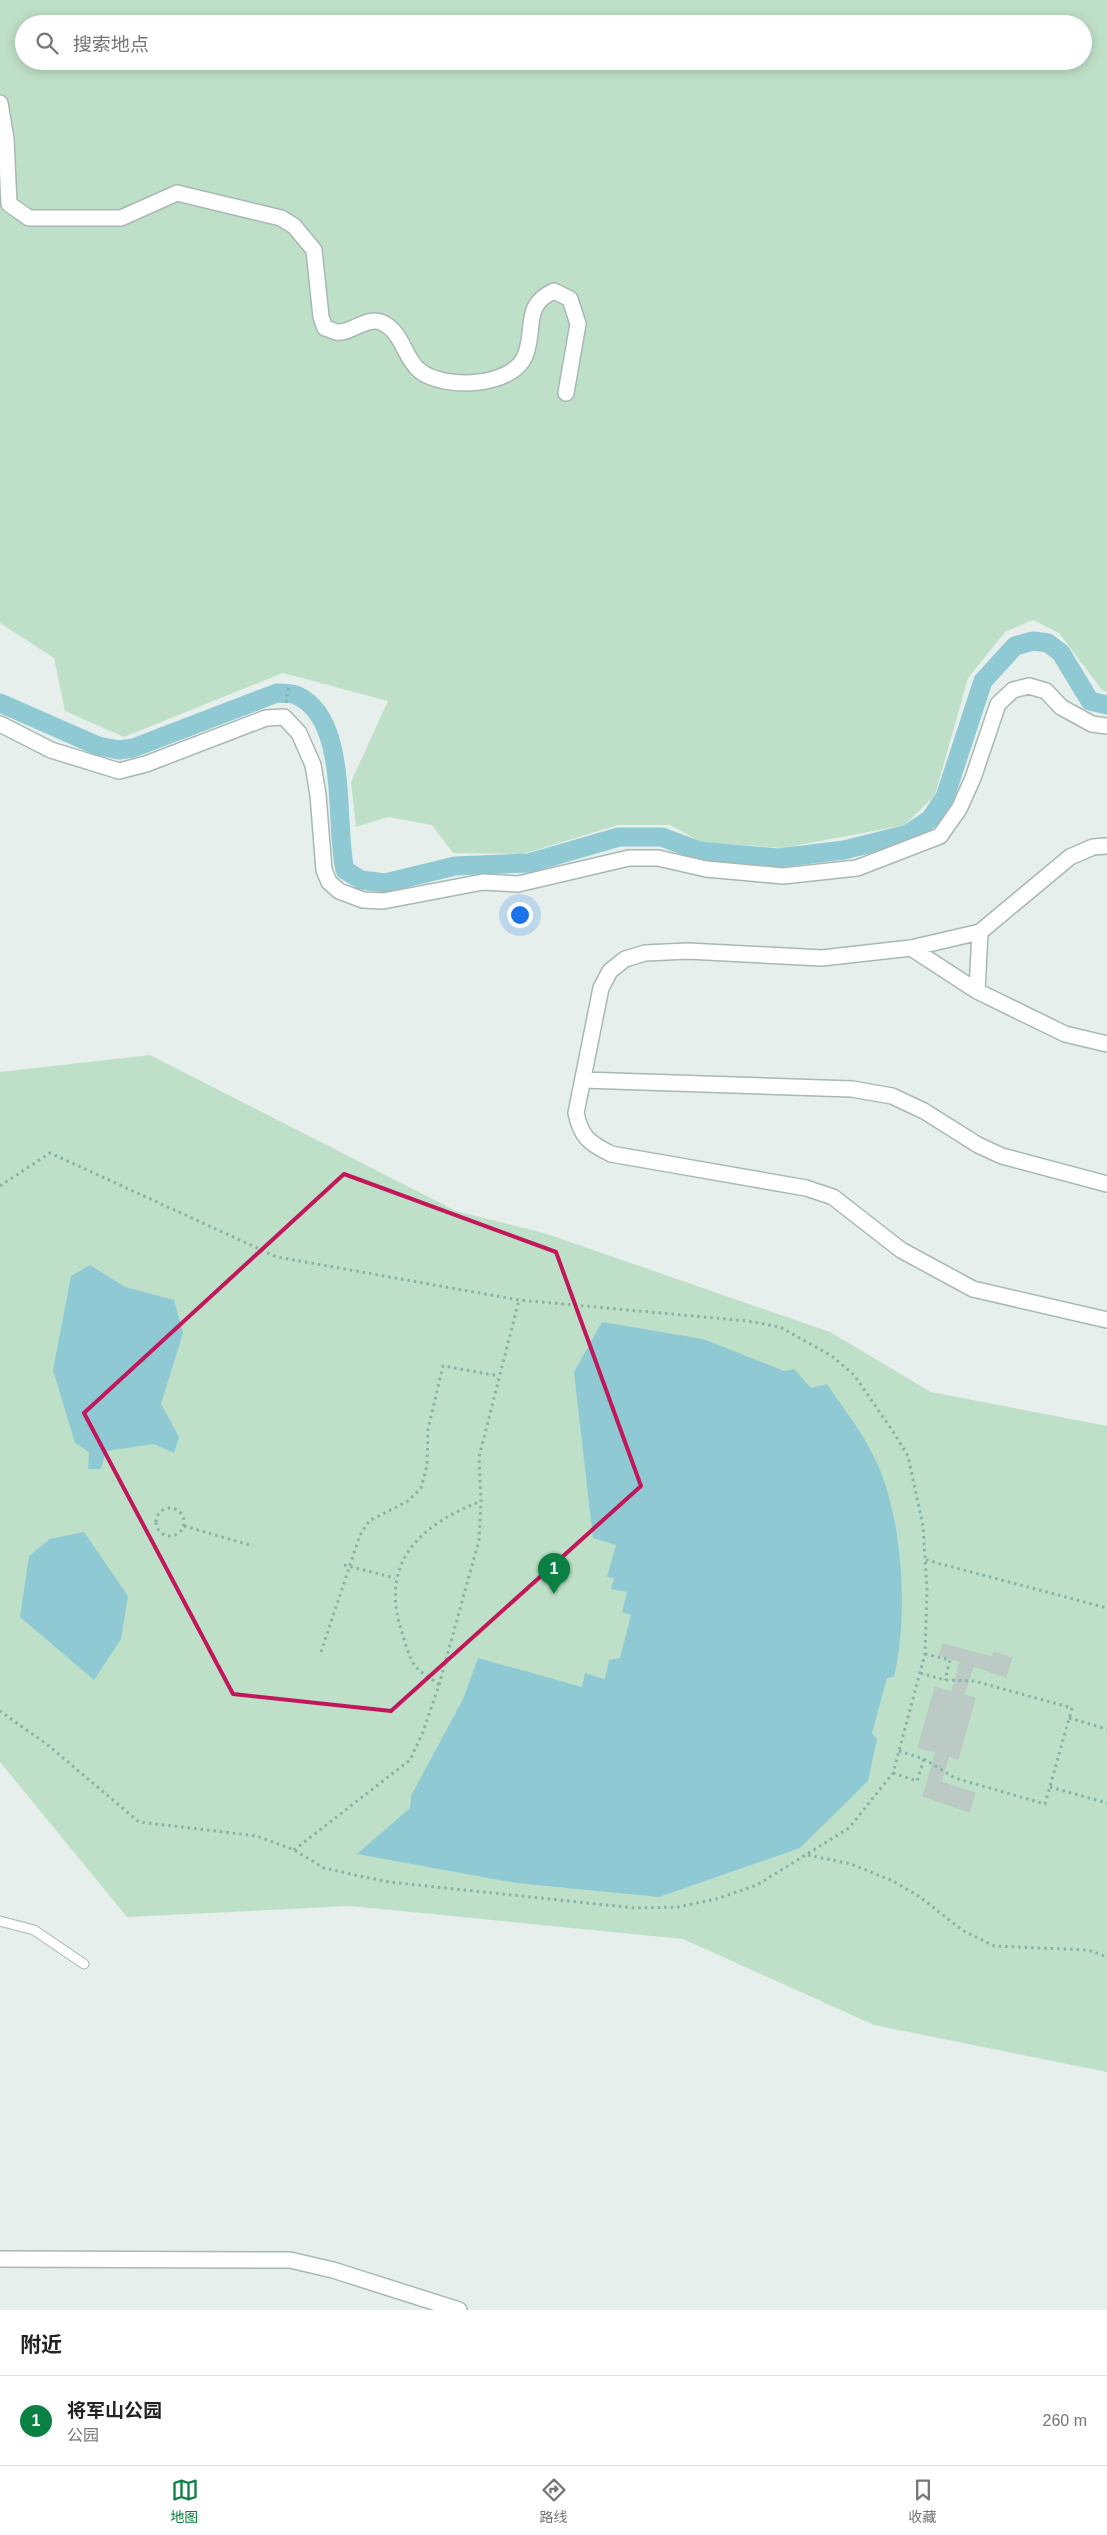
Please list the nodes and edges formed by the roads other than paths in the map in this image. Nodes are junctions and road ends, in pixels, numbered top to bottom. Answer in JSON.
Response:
{"nodes":[{"id":1,"x":0,"y":103,"type":"edge"},
{"id":2,"x":566,"y":393,"type":"dead end"},
{"id":3,"x":0,"y":724,"type":"edge"},
{"id":4,"x":1107,"y":726,"type":"edge"},
{"id":5,"x":1107,"y":846,"type":"edge"},
{"id":6,"x":980,"y":932,"type":"junction"},
{"id":7,"x":910,"y":948,"type":"junction"},
{"id":8,"x":977,"y":991,"type":"junction"},
{"id":9,"x":1107,"y":1044,"type":"edge"},
{"id":10,"x":583,"y":1080,"type":"junction"},
{"id":11,"x":1107,"y":1184,"type":"edge"},
{"id":12,"x":1107,"y":1320,"type":"edge"},
{"id":13,"x":0,"y":1921,"type":"edge"},
{"id":14,"x":84,"y":1964,"type":"dead end"},
{"id":15,"x":0,"y":2259,"type":"edge"},
{"id":16,"x":459,"y":2310,"type":"edge"}],
"edges":[{"from":1,"to":2,"type":"street"},
{"from":3,"to":4,"type":"street"},
{"from":5,"to":6,"type":"street"},
{"from":6,"to":7,"type":"street"},
{"from":6,"to":8,"type":"street"},
{"from":7,"to":8,"type":"street"},
{"from":7,"to":10,"type":"street"},
{"from":8,"to":9,"type":"street"},
{"from":10,"to":11,"type":"street"},
{"from":10,"to":12,"type":"street"},
{"from":13,"to":14,"type":"lane"},
{"from":15,"to":16,"type":"street"}]}
